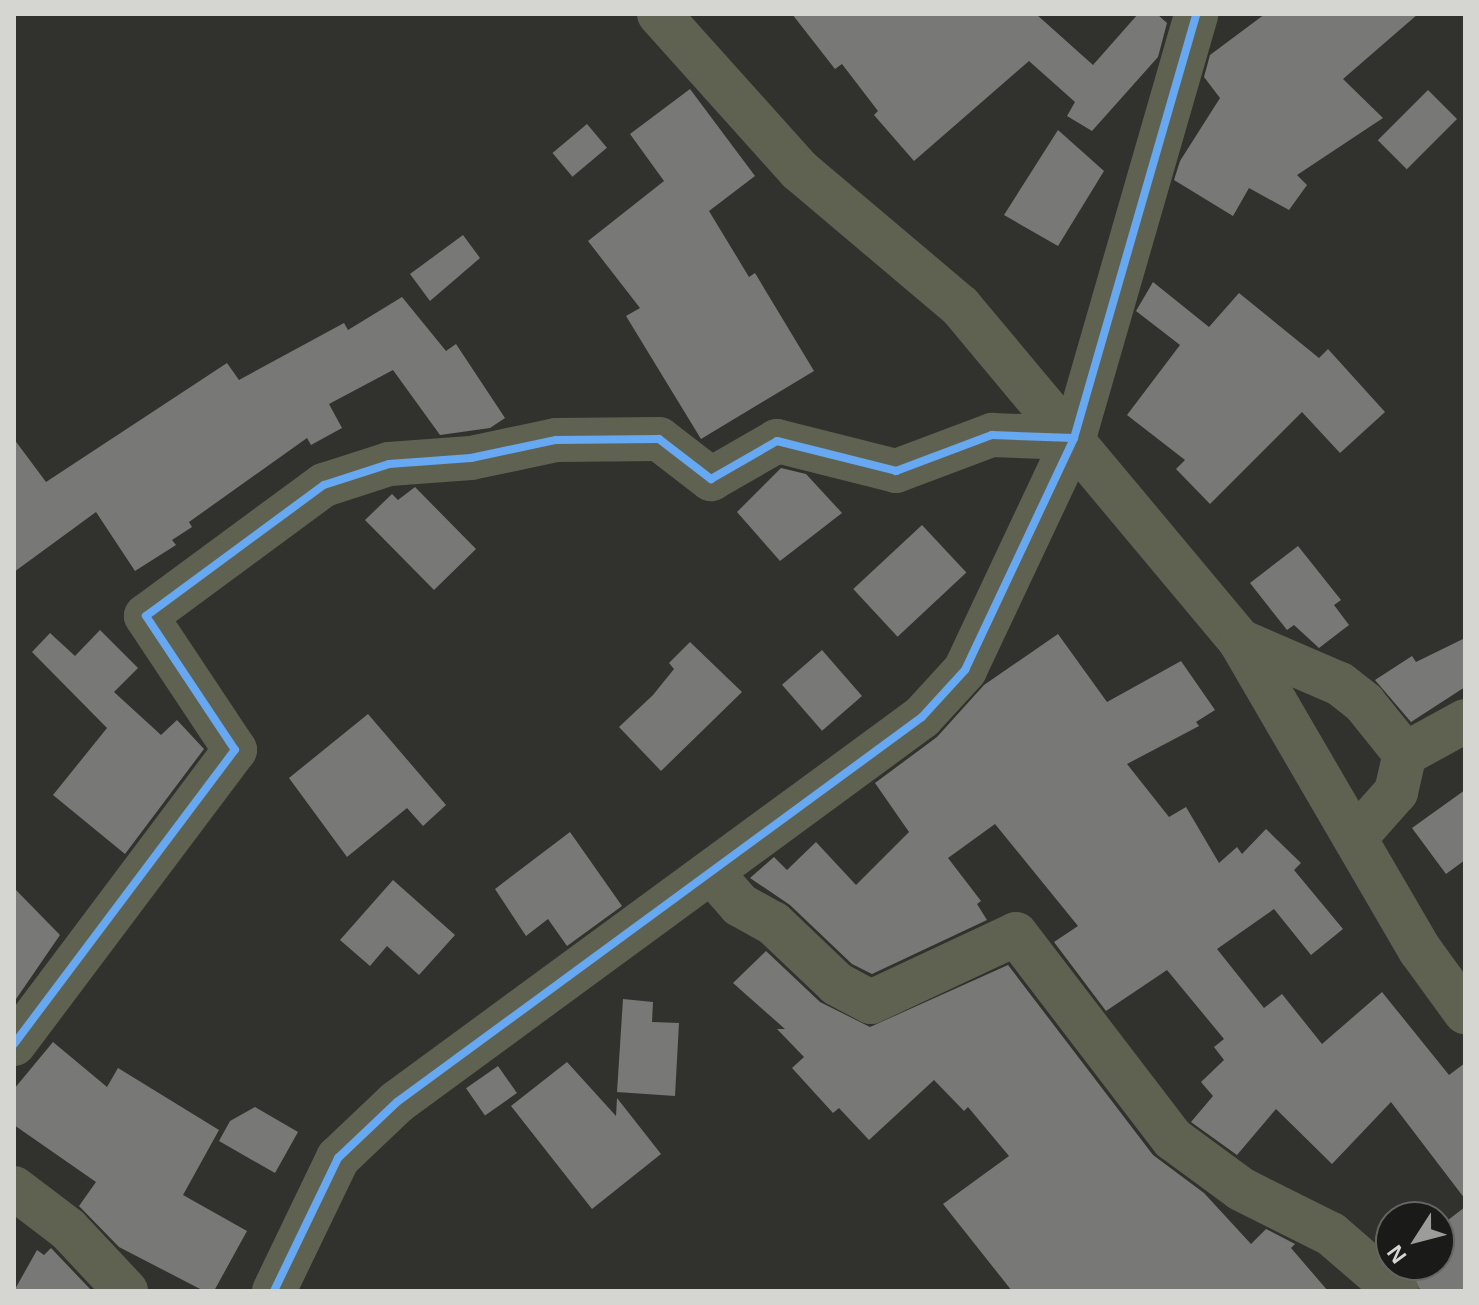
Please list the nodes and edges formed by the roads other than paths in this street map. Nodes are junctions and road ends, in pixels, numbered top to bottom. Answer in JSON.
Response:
{"nodes":[{"id":1,"x":659,"y":14,"type":"edge"},
{"id":2,"x":1196,"y":14,"type":"edge"},
{"id":3,"x":1074,"y":438,"type":"junction"},
{"id":4,"x":1240,"y":641,"type":"junction"},
{"id":5,"x":1465,"y":721,"type":"edge"},
{"id":6,"x":1405,"y":754,"type":"junction"},
{"id":7,"x":1355,"y":838,"type":"junction"},
{"id":8,"x":711,"y":872,"type":"junction"},
{"id":9,"x":1465,"y":1012,"type":"edge"},
{"id":10,"x":14,"y":1044,"type":"edge"},
{"id":11,"x":14,"y":1188,"type":"edge"},
{"id":12,"x":126,"y":1291,"type":"edge"},
{"id":13,"x":274,"y":1291,"type":"edge"},
{"id":14,"x":1397,"y":1291,"type":"edge"}],
"edges":[{"from":1,"to":3,"type":"street"},
{"from":2,"to":3,"type":"street"},
{"from":3,"to":4,"type":"street"},
{"from":3,"to":8,"type":"street"},
{"from":3,"to":10,"type":"street"},
{"from":4,"to":6,"type":"street"},
{"from":4,"to":7,"type":"street"},
{"from":5,"to":6,"type":"street"},
{"from":6,"to":7,"type":"street"},
{"from":7,"to":9,"type":"street"},
{"from":8,"to":13,"type":"street"},
{"from":8,"to":14,"type":"street"},
{"from":11,"to":12,"type":"street"}]}
